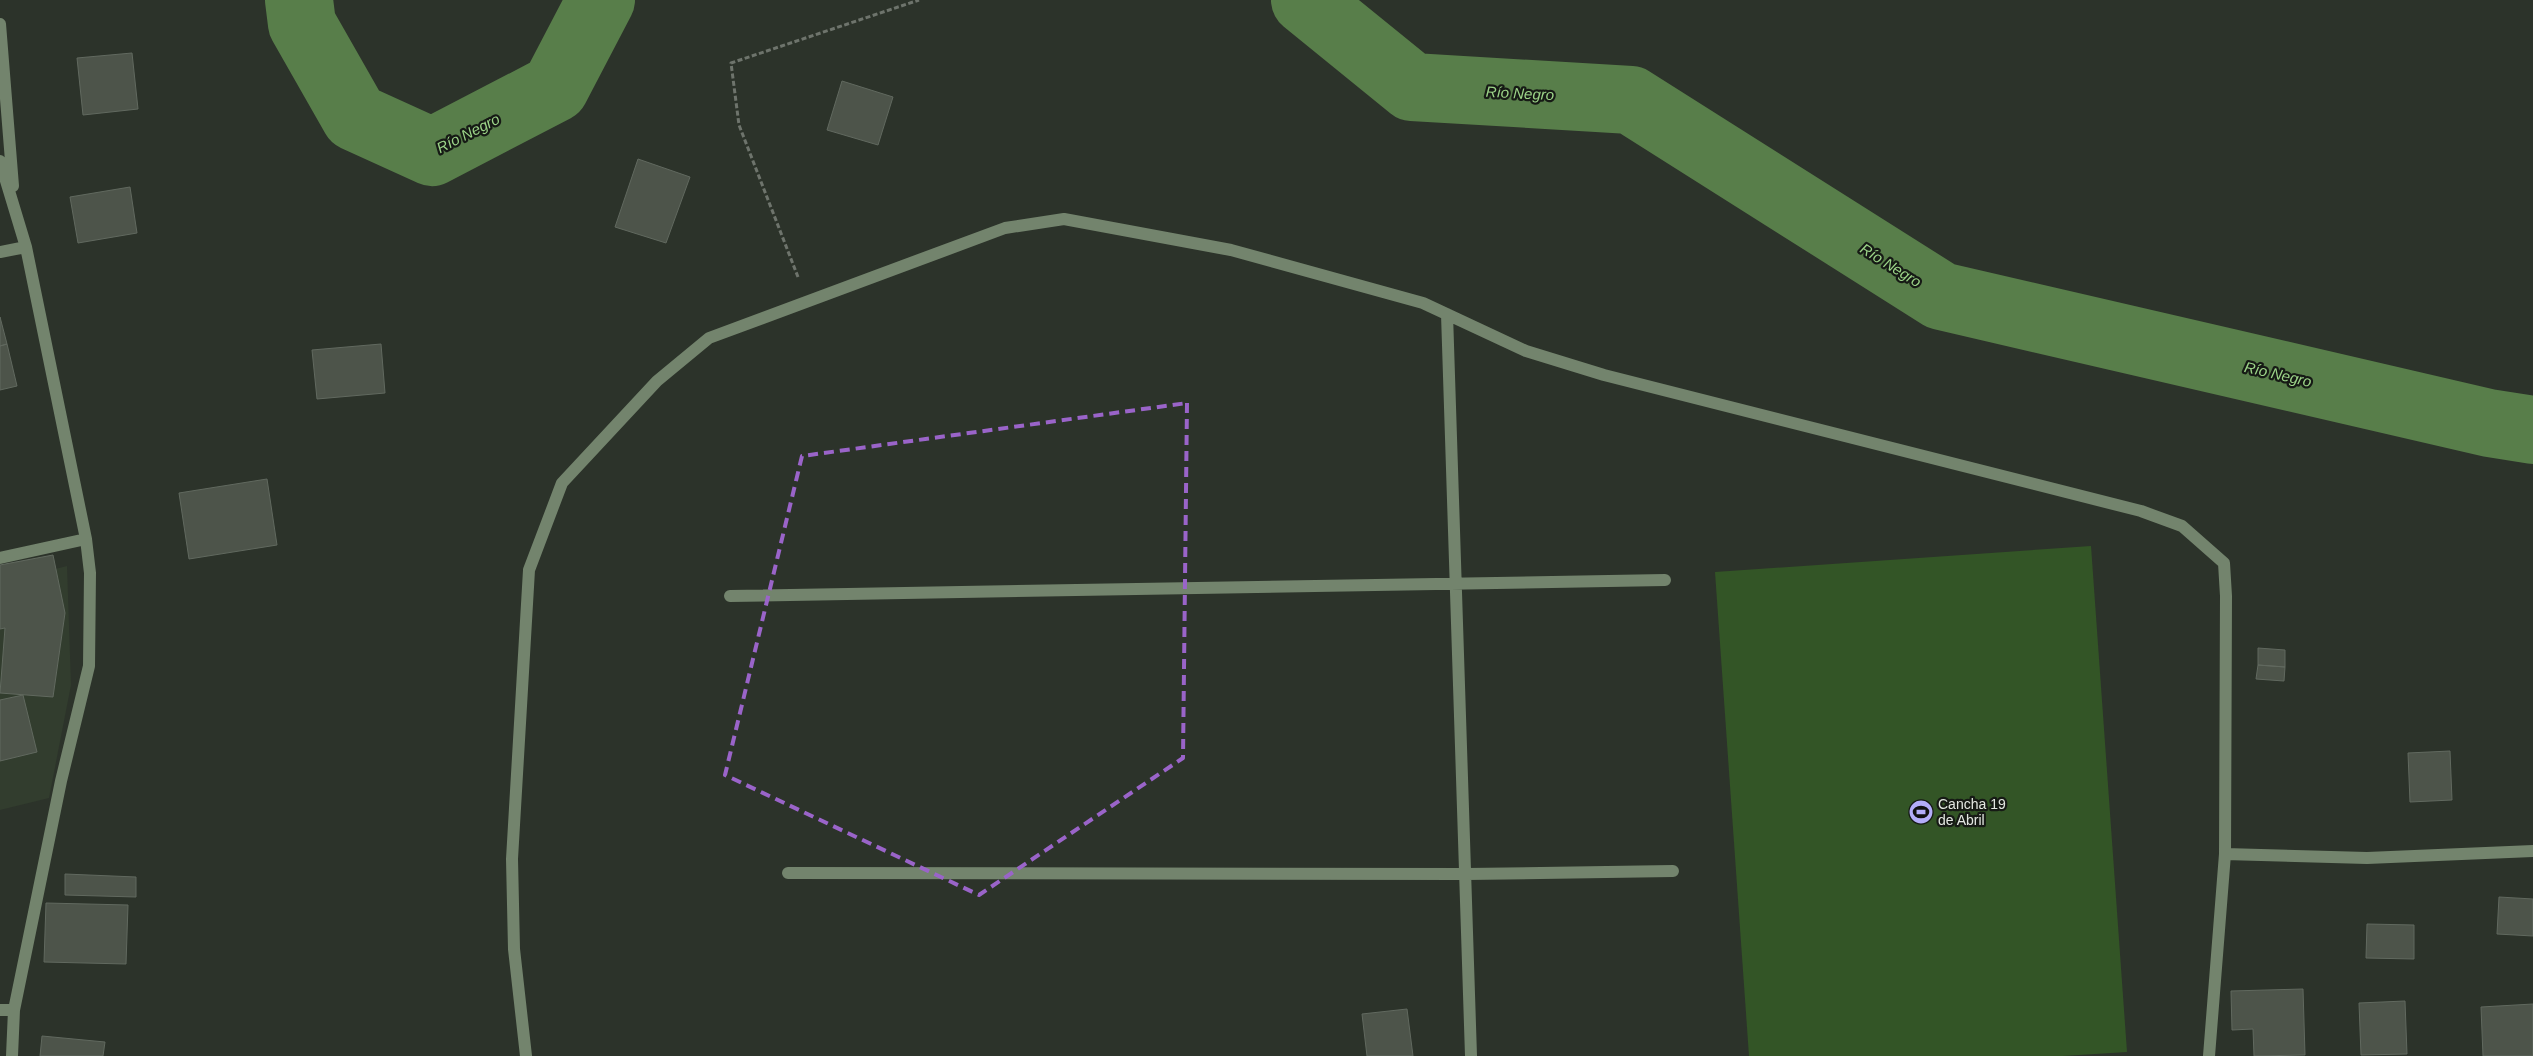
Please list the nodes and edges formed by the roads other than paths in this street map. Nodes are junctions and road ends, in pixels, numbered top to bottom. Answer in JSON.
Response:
{"nodes":[{"id":1,"x":0,"y":24,"type":"edge"},
{"id":2,"x":0,"y":161,"type":"edge"},
{"id":3,"x":15,"y":208,"type":"junction"},
{"id":4,"x":26,"y":247,"type":"junction"},
{"id":5,"x":0,"y":252,"type":"edge"},
{"id":6,"x":1447,"y":314,"type":"junction"},
{"id":7,"x":86,"y":538,"type":"junction"},
{"id":8,"x":0,"y":558,"type":"edge"},
{"id":9,"x":1665,"y":580,"type":"dead end"},
{"id":10,"x":1456,"y":583,"type":"junction"},
{"id":11,"x":730,"y":596,"type":"dead end"},
{"id":12,"x":2533,"y":851,"type":"edge"},
{"id":13,"x":2225,"y":854,"type":"junction"},
{"id":14,"x":1673,"y":871,"type":"dead end"},
{"id":15,"x":788,"y":873,"type":"dead end"},
{"id":16,"x":1467,"y":874,"type":"junction"},
{"id":17,"x":0,"y":1010,"type":"edge"},
{"id":18,"x":14,"y":1010,"type":"junction"},
{"id":19,"x":12,"y":1056,"type":"edge"},
{"id":20,"x":526,"y":1056,"type":"edge"},
{"id":21,"x":1471,"y":1056,"type":"edge"},
{"id":22,"x":2209,"y":1056,"type":"edge"}],
"edges":[{"from":1,"to":3,"type":"street"},
{"from":2,"to":3,"type":"street"},
{"from":3,"to":4,"type":"street"},
{"from":4,"to":5,"type":"street"},
{"from":4,"to":7,"type":"street"},
{"from":6,"to":10,"type":"street"},
{"from":6,"to":13,"type":"street"},
{"from":6,"to":20,"type":"street"},
{"from":7,"to":8,"type":"street"},
{"from":7,"to":18,"type":"street"},
{"from":9,"to":10,"type":"street"},
{"from":10,"to":11,"type":"street"},
{"from":10,"to":16,"type":"street"},
{"from":12,"to":13,"type":"street"},
{"from":13,"to":22,"type":"street"},
{"from":14,"to":16,"type":"street"},
{"from":15,"to":16,"type":"street"},
{"from":16,"to":21,"type":"street"},
{"from":17,"to":18,"type":"street"},
{"from":18,"to":19,"type":"street"}]}
